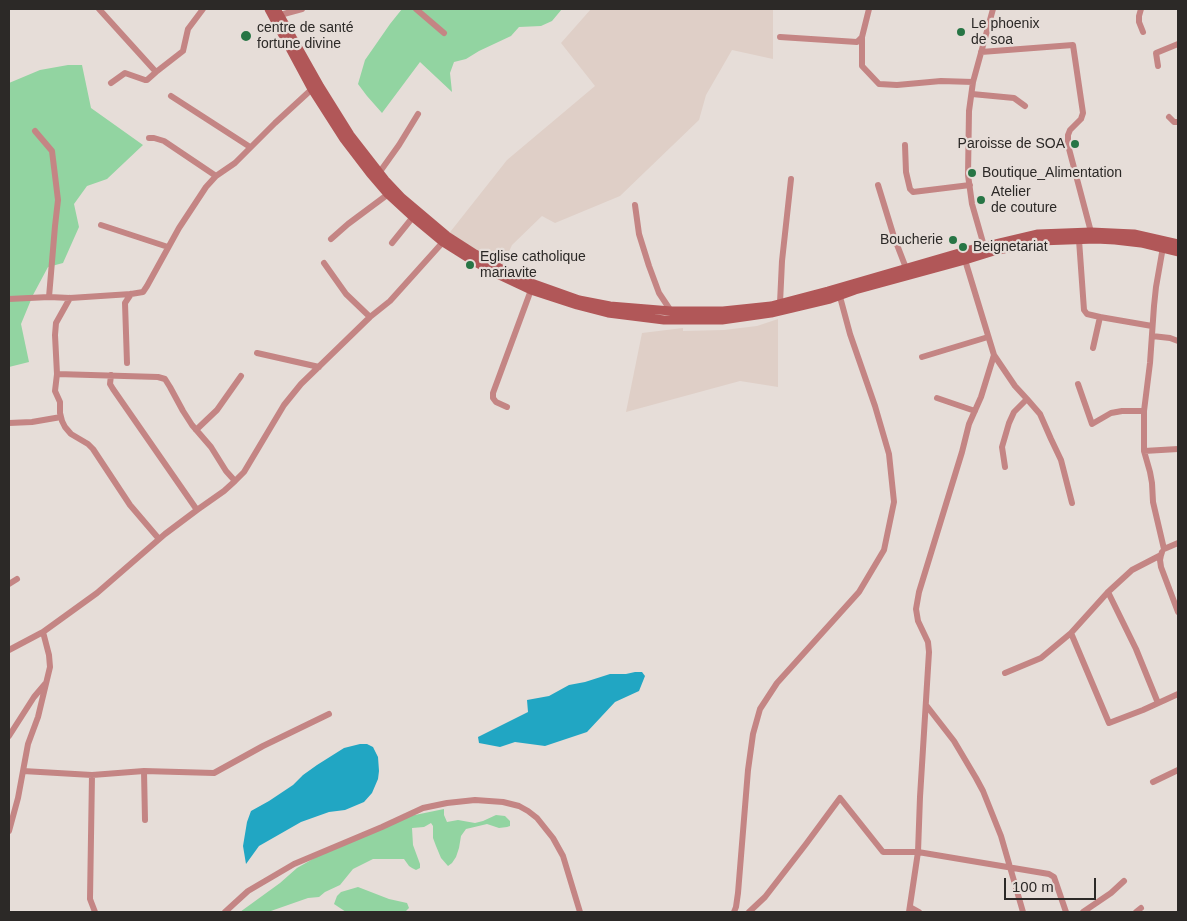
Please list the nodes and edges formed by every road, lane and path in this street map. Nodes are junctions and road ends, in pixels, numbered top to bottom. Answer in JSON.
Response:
{"nodes":[{"id":1,"x":99,"y":9,"type":"edge"},
{"id":2,"x":203,"y":9,"type":"edge"},
{"id":3,"x":269,"y":9,"type":"edge"},
{"id":4,"x":302,"y":9,"type":"edge"},
{"id":5,"x":416,"y":9,"type":"edge"},
{"id":6,"x":869,"y":9,"type":"edge"},
{"id":7,"x":994,"y":9,"type":"edge"},
{"id":8,"x":1141,"y":9,"type":"edge"},
{"id":9,"x":278,"y":12,"type":"edge"},
{"id":10,"x":1143,"y":32,"type":"dead end"},
{"id":11,"x":444,"y":33,"type":"dead end"},
{"id":12,"x":780,"y":37,"type":"dead end"},
{"id":13,"x":862,"y":37,"type":"junction"},
{"id":14,"x":1178,"y":44,"type":"edge"},
{"id":15,"x":981,"y":52,"type":"junction"},
{"id":16,"x":1158,"y":66,"type":"dead end"},
{"id":17,"x":156,"y":72,"type":"junction"},
{"id":18,"x":973,"y":82,"type":"junction"},
{"id":19,"x":111,"y":83,"type":"dead end"},
{"id":20,"x":312,"y":89,"type":"junction"},
{"id":21,"x":972,"y":94,"type":"junction"},
{"id":22,"x":171,"y":96,"type":"dead end"},
{"id":23,"x":1025,"y":106,"type":"dead end"},
{"id":24,"x":418,"y":114,"type":"dead end"},
{"id":25,"x":1169,"y":117,"type":"dead end"},
{"id":26,"x":1178,"y":122,"type":"edge"},
{"id":27,"x":35,"y":131,"type":"dead end"},
{"id":28,"x":149,"y":138,"type":"dead end"},
{"id":29,"x":905,"y":144,"type":"dead end"},
{"id":30,"x":250,"y":147,"type":"junction"},
{"id":31,"x":379,"y":172,"type":"junction"},
{"id":32,"x":216,"y":176,"type":"junction"},
{"id":33,"x":791,"y":179,"type":"dead end"},
{"id":34,"x":878,"y":185,"type":"dead end"},
{"id":35,"x":970,"y":185,"type":"junction"},
{"id":36,"x":391,"y":192,"type":"junction"},
{"id":37,"x":635,"y":206,"type":"dead end"},
{"id":38,"x":413,"y":217,"type":"junction"},
{"id":39,"x":101,"y":225,"type":"dead end"},
{"id":40,"x":1091,"y":232,"type":"junction"},
{"id":41,"x":331,"y":239,"type":"dead end"},
{"id":42,"x":1079,"y":240,"type":"junction"},
{"id":43,"x":444,"y":242,"type":"junction"},
{"id":44,"x":392,"y":243,"type":"dead end"},
{"id":45,"x":1178,"y":244,"type":"edge"},
{"id":46,"x":168,"y":248,"type":"junction"},
{"id":47,"x":1164,"y":248,"type":"junction"},
{"id":48,"x":983,"y":250,"type":"junction"},
{"id":49,"x":1178,"y":252,"type":"edge"},
{"id":50,"x":965,"y":260,"type":"junction"},
{"id":51,"x":324,"y":263,"type":"dead end"},
{"id":52,"x":906,"y":268,"type":"junction"},
{"id":53,"x":531,"y":290,"type":"junction"},
{"id":54,"x":838,"y":292,"type":"junction"},
{"id":55,"x":131,"y":294,"type":"junction"},
{"id":56,"x":49,"y":297,"type":"junction"},
{"id":57,"x":9,"y":298,"type":"edge"},
{"id":58,"x":70,"y":298,"type":"junction"},
{"id":59,"x":780,"y":303,"type":"junction"},
{"id":60,"x":671,"y":311,"type":"junction"},
{"id":61,"x":370,"y":317,"type":"junction"},
{"id":62,"x":1100,"y":317,"type":"junction"},
{"id":63,"x":1152,"y":326,"type":"junction"},
{"id":64,"x":1152,"y":336,"type":"junction"},
{"id":65,"x":988,"y":337,"type":"junction"},
{"id":66,"x":1178,"y":341,"type":"edge"},
{"id":67,"x":1093,"y":348,"type":"dead end"},
{"id":68,"x":257,"y":353,"type":"dead end"},
{"id":69,"x":994,"y":355,"type":"junction"},
{"id":70,"x":922,"y":356,"type":"dead end"},
{"id":71,"x":127,"y":363,"type":"dead end"},
{"id":72,"x":319,"y":367,"type":"junction"},
{"id":73,"x":57,"y":374,"type":"junction"},
{"id":74,"x":111,"y":375,"type":"junction"},
{"id":75,"x":241,"y":376,"type":"dead end"},
{"id":76,"x":1078,"y":384,"type":"dead end"},
{"id":77,"x":937,"y":398,"type":"dead end"},
{"id":78,"x":1027,"y":399,"type":"junction"},
{"id":79,"x":507,"y":407,"type":"dead end"},
{"id":80,"x":1144,"y":410,"type":"junction"},
{"id":81,"x":975,"y":411,"type":"junction"},
{"id":82,"x":61,"y":417,"type":"junction"},
{"id":83,"x":9,"y":423,"type":"edge"},
{"id":84,"x":196,"y":430,"type":"junction"},
{"id":85,"x":1178,"y":449,"type":"edge"},
{"id":86,"x":1144,"y":451,"type":"junction"},
{"id":87,"x":1005,"y":467,"type":"dead end"},
{"id":88,"x":235,"y":481,"type":"junction"},
{"id":89,"x":1072,"y":503,"type":"dead end"},
{"id":90,"x":197,"y":510,"type":"junction"},
{"id":91,"x":159,"y":539,"type":"junction"},
{"id":92,"x":1178,"y":544,"type":"edge"},
{"id":93,"x":1162,"y":552,"type":"junction"},
{"id":94,"x":17,"y":578,"type":"dead end"},
{"id":95,"x":9,"y":584,"type":"edge"},
{"id":96,"x":1108,"y":592,"type":"junction"},
{"id":97,"x":1178,"y":612,"type":"edge"},
{"id":98,"x":42,"y":632,"type":"junction"},
{"id":99,"x":1071,"y":633,"type":"junction"},
{"id":100,"x":9,"y":650,"type":"edge"},
{"id":101,"x":1005,"y":673,"type":"dead end"},
{"id":102,"x":47,"y":681,"type":"junction"},
{"id":103,"x":1178,"y":694,"type":"edge"},
{"id":104,"x":1158,"y":703,"type":"junction"},
{"id":105,"x":926,"y":705,"type":"junction"},
{"id":106,"x":329,"y":714,"type":"dead end"},
{"id":107,"x":9,"y":736,"type":"edge"},
{"id":108,"x":1178,"y":770,"type":"edge"},
{"id":109,"x":23,"y":771,"type":"junction"},
{"id":110,"x":144,"y":771,"type":"junction"},
{"id":111,"x":92,"y":775,"type":"junction"},
{"id":112,"x":1153,"y":782,"type":"dead end"},
{"id":113,"x":145,"y":820,"type":"dead end"},
{"id":114,"x":9,"y":831,"type":"edge"},
{"id":115,"x":918,"y":852,"type":"junction"},
{"id":116,"x":1010,"y":867,"type":"junction"},
{"id":117,"x":1124,"y":881,"type":"dead end"},
{"id":118,"x":910,"y":909,"type":"edge"},
{"id":119,"x":95,"y":912,"type":"edge"},
{"id":120,"x":225,"y":912,"type":"edge"},
{"id":121,"x":580,"y":912,"type":"edge"},
{"id":122,"x":734,"y":912,"type":"edge"},
{"id":123,"x":749,"y":912,"type":"edge"},
{"id":124,"x":918,"y":912,"type":"edge"},
{"id":125,"x":1023,"y":912,"type":"edge"},
{"id":126,"x":1066,"y":912,"type":"edge"},
{"id":127,"x":1083,"y":912,"type":"edge"}],
"edges":[{"from":1,"to":17,"type":"street"},
{"from":2,"to":17,"type":"street"},
{"from":3,"to":20,"type":"main road"},
{"from":4,"to":9,"type":"street"},
{"from":5,"to":11,"type":"street"},
{"from":6,"to":13,"type":"street"},
{"from":7,"to":15,"type":"street"},
{"from":8,"to":10,"type":"street"},
{"from":9,"to":31,"type":"main road"},
{"from":12,"to":13,"type":"street"},
{"from":13,"to":18,"type":"street"},
{"from":14,"to":16,"type":"street"},
{"from":15,"to":18,"type":"street"},
{"from":15,"to":40,"type":"street"},
{"from":17,"to":19,"type":"street"},
{"from":18,"to":21,"type":"street"},
{"from":20,"to":30,"type":"street"},
{"from":20,"to":36,"type":"main road"},
{"from":21,"to":23,"type":"street"},
{"from":21,"to":35,"type":"street"},
{"from":22,"to":30,"type":"street"},
{"from":24,"to":31,"type":"street"},
{"from":25,"to":26,"type":"street"},
{"from":27,"to":56,"type":"street"},
{"from":28,"to":32,"type":"street"},
{"from":29,"to":35,"type":"street"},
{"from":30,"to":32,"type":"street"},
{"from":31,"to":36,"type":"main road"},
{"from":32,"to":46,"type":"street"},
{"from":33,"to":59,"type":"street"},
{"from":34,"to":52,"type":"street"},
{"from":35,"to":48,"type":"street"},
{"from":36,"to":38,"type":"main road"},
{"from":36,"to":41,"type":"street"},
{"from":36,"to":60,"type":"main road"},
{"from":37,"to":60,"type":"street"},
{"from":38,"to":43,"type":"main road"},
{"from":38,"to":44,"type":"street"},
{"from":39,"to":46,"type":"street"},
{"from":40,"to":45,"type":"main road"},
{"from":40,"to":48,"type":"main road"},
{"from":42,"to":47,"type":"main road"},
{"from":42,"to":48,"type":"main road"},
{"from":42,"to":62,"type":"street"},
{"from":43,"to":53,"type":"main road"},
{"from":43,"to":61,"type":"street"},
{"from":46,"to":55,"type":"street"},
{"from":47,"to":49,"type":"main road"},
{"from":47,"to":63,"type":"street"},
{"from":48,"to":50,"type":"main road"},
{"from":48,"to":52,"type":"main road"},
{"from":50,"to":54,"type":"main road"},
{"from":50,"to":65,"type":"street"},
{"from":51,"to":61,"type":"street"},
{"from":52,"to":54,"type":"main road"},
{"from":53,"to":54,"type":"main road"},
{"from":53,"to":79,"type":"street"},
{"from":54,"to":59,"type":"main road"},
{"from":54,"to":122,"type":"street"},
{"from":55,"to":58,"type":"street"},
{"from":55,"to":71,"type":"street"},
{"from":56,"to":57,"type":"street"},
{"from":56,"to":58,"type":"street"},
{"from":58,"to":73,"type":"street"},
{"from":59,"to":60,"type":"main road"},
{"from":61,"to":72,"type":"street"},
{"from":62,"to":63,"type":"street"},
{"from":62,"to":67,"type":"street"},
{"from":63,"to":64,"type":"street"},
{"from":64,"to":66,"type":"street"},
{"from":64,"to":80,"type":"street"},
{"from":65,"to":69,"type":"street"},
{"from":65,"to":70,"type":"street"},
{"from":68,"to":72,"type":"street"},
{"from":69,"to":78,"type":"street"},
{"from":69,"to":81,"type":"street"},
{"from":72,"to":88,"type":"street"},
{"from":73,"to":74,"type":"street"},
{"from":73,"to":82,"type":"street"},
{"from":74,"to":84,"type":"street"},
{"from":74,"to":90,"type":"street"},
{"from":75,"to":84,"type":"street"},
{"from":76,"to":80,"type":"street"},
{"from":77,"to":81,"type":"street"},
{"from":78,"to":87,"type":"street"},
{"from":78,"to":89,"type":"street"},
{"from":80,"to":86,"type":"street"},
{"from":81,"to":105,"type":"street"},
{"from":82,"to":83,"type":"street"},
{"from":82,"to":91,"type":"street"},
{"from":84,"to":88,"type":"street"},
{"from":85,"to":86,"type":"street"},
{"from":86,"to":93,"type":"street"},
{"from":88,"to":90,"type":"street"},
{"from":90,"to":91,"type":"street"},
{"from":91,"to":98,"type":"street"},
{"from":92,"to":93,"type":"street"},
{"from":93,"to":96,"type":"street"},
{"from":93,"to":97,"type":"street"},
{"from":94,"to":95,"type":"street"},
{"from":96,"to":99,"type":"street"},
{"from":96,"to":104,"type":"street"},
{"from":98,"to":100,"type":"street"},
{"from":98,"to":102,"type":"street"},
{"from":99,"to":101,"type":"street"},
{"from":99,"to":104,"type":"street"},
{"from":102,"to":107,"type":"street"},
{"from":102,"to":109,"type":"street"},
{"from":103,"to":104,"type":"street"},
{"from":105,"to":115,"type":"street"},
{"from":105,"to":116,"type":"street"},
{"from":106,"to":110,"type":"street"},
{"from":108,"to":112,"type":"street"},
{"from":109,"to":111,"type":"street"},
{"from":109,"to":114,"type":"street"},
{"from":110,"to":111,"type":"street"},
{"from":110,"to":113,"type":"street"},
{"from":111,"to":119,"type":"street"},
{"from":115,"to":116,"type":"street"},
{"from":115,"to":118,"type":"street"},
{"from":115,"to":123,"type":"street"},
{"from":116,"to":125,"type":"street"},
{"from":116,"to":126,"type":"street"},
{"from":117,"to":127,"type":"street"},
{"from":118,"to":124,"type":"street"},
{"from":120,"to":121,"type":"street"}]}
